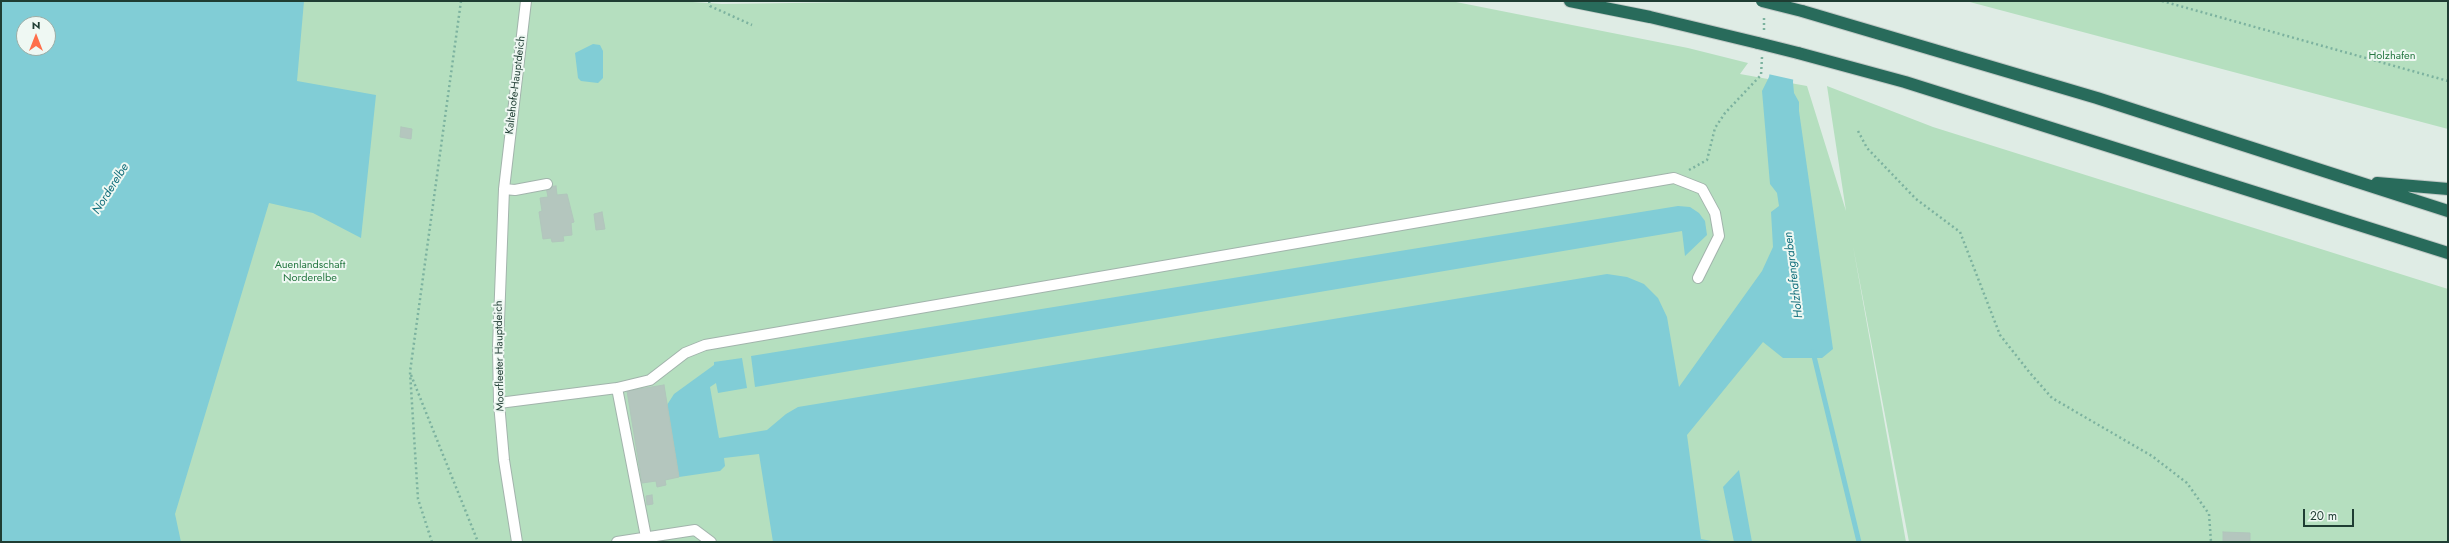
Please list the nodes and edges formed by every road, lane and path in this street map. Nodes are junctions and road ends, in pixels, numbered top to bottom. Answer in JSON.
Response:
{"nodes":[{"id":1,"x":461,"y":1,"type":"edge"},
{"id":2,"x":526,"y":1,"type":"edge"},
{"id":3,"x":709,"y":1,"type":"edge"},
{"id":4,"x":1570,"y":1,"type":"edge"},
{"id":5,"x":1762,"y":1,"type":"edge"},
{"id":6,"x":2162,"y":1,"type":"edge"},
{"id":7,"x":752,"y":24,"type":"dead end"},
{"id":8,"x":1761,"y":72,"type":"dead end"},
{"id":9,"x":2448,"y":81,"type":"edge"},
{"id":10,"x":1858,"y":130,"type":"dead end"},
{"id":11,"x":506,"y":170,"type":"joint"},
{"id":12,"x":1674,"y":178,"type":"junction"},
{"id":13,"x":2354,"y":182,"type":"junction"},
{"id":14,"x":547,"y":184,"type":"dead end"},
{"id":15,"x":504,"y":189,"type":"junction"},
{"id":16,"x":2448,"y":189,"type":"edge"},
{"id":17,"x":2448,"y":211,"type":"edge"},
{"id":18,"x":2448,"y":252,"type":"edge"},
{"id":19,"x":1698,"y":278,"type":"dead end"},
{"id":20,"x":410,"y":372,"type":"junction"},
{"id":21,"x":618,"y":388,"type":"junction"},
{"id":22,"x":499,"y":403,"type":"junction"},
{"id":23,"x":646,"y":537,"type":"junction"},
{"id":24,"x":432,"y":542,"type":"edge"},
{"id":25,"x":478,"y":542,"type":"edge"},
{"id":26,"x":517,"y":542,"type":"edge"},
{"id":27,"x":617,"y":542,"type":"edge"},
{"id":28,"x":711,"y":542,"type":"edge"},
{"id":29,"x":2211,"y":542,"type":"edge"}],
"edges":[{"from":1,"to":20,"type":"path"},
{"from":2,"to":11,"type":"lane","name":"Kaltehofe-Hauptdeich"},
{"from":3,"to":7,"type":"path"},
{"from":4,"to":18,"type":"highway","bridge":true},
{"from":5,"to":13,"type":"highway","bridge":true},
{"from":6,"to":9,"type":"path"},
{"from":8,"to":12,"type":"path"},
{"from":10,"to":29,"type":"path"},
{"from":11,"to":15,"type":"lane","name":"Moorfleeter Hauptdeich"},
{"from":12,"to":19,"type":"lane"},
{"from":12,"to":21,"type":"lane"},
{"from":13,"to":16,"type":"highway"},
{"from":13,"to":17,"type":"highway"},
{"from":14,"to":15,"type":"lane"},
{"from":15,"to":22,"type":"lane","name":"Moorfleeter Hauptdeich"},
{"from":20,"to":24,"type":"path"},
{"from":20,"to":25,"type":"path"},
{"from":21,"to":22,"type":"lane"},
{"from":21,"to":23,"type":"lane"},
{"from":22,"to":26,"type":"lane","name":"Moorfleeter Hauptdeich"},
{"from":23,"to":27,"type":"lane"},
{"from":23,"to":28,"type":"lane"}]}
